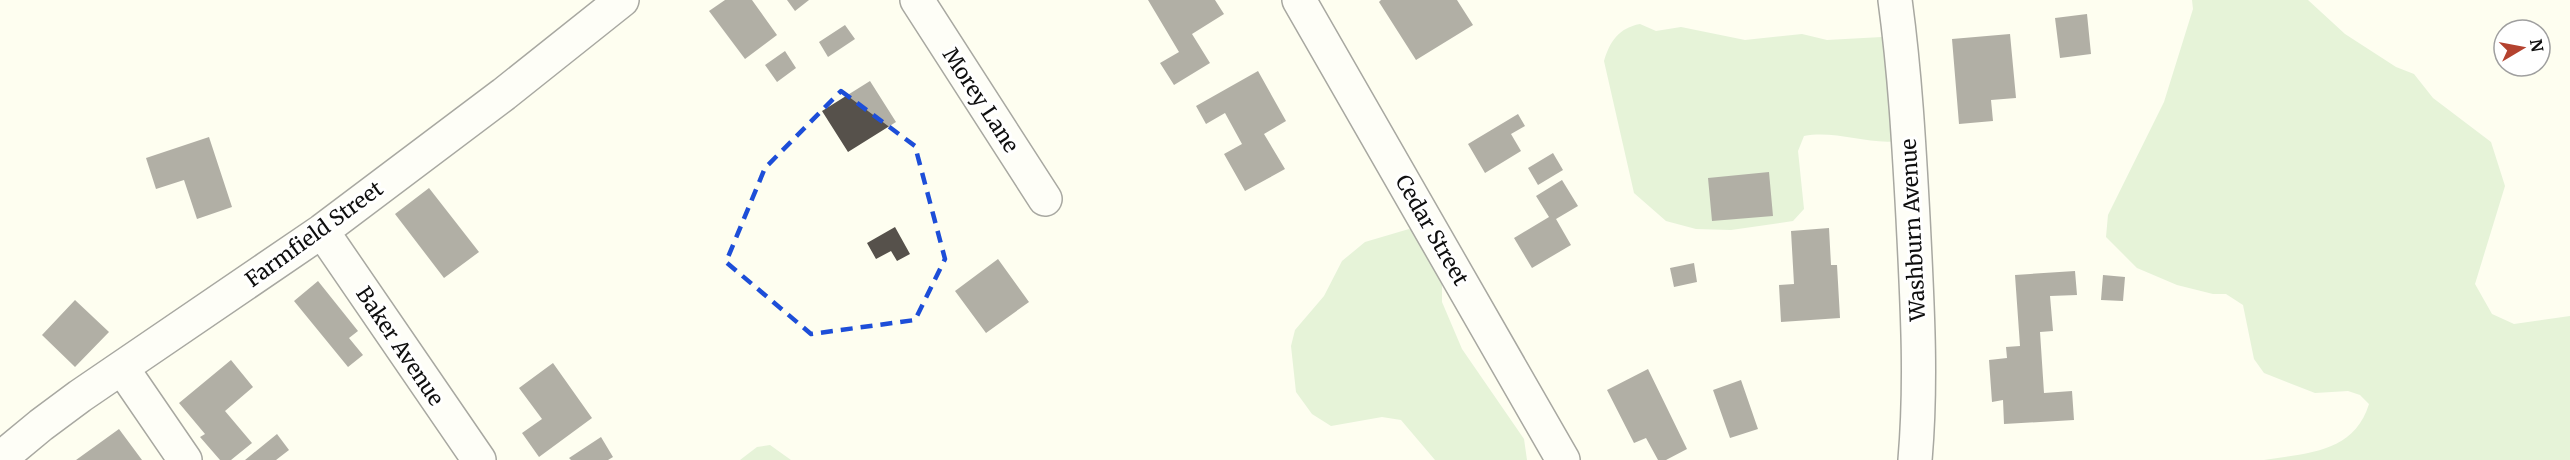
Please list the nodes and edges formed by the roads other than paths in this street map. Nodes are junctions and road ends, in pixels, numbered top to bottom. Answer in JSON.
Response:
{"nodes":[{"id":1,"x":622,"y":0,"type":"edge"},
{"id":2,"x":916,"y":0,"type":"edge"},
{"id":3,"x":1299,"y":0,"type":"edge"},
{"id":4,"x":1895,"y":0,"type":"edge"},
{"id":5,"x":1046,"y":199,"type":"dead end"},
{"id":6,"x":322,"y":231,"type":"junction"},
{"id":7,"x":122,"y":368,"type":"junction"},
{"id":8,"x":0,"y":459,"type":"edge"},
{"id":9,"x":185,"y":460,"type":"edge"},
{"id":10,"x":479,"y":460,"type":"edge"},
{"id":11,"x":1563,"y":460,"type":"edge"},
{"id":12,"x":1915,"y":460,"type":"edge"}],
"edges":[{"from":1,"to":6,"type":"street","name":"Farmfield Street"},
{"from":2,"to":5,"type":"street","name":"Morey Lane"},
{"from":3,"to":11,"type":"street","name":"Cedar Street"},
{"from":4,"to":12,"type":"street","name":"Washburn Avenue"},
{"from":6,"to":7,"type":"street","name":"Farmfield Street"},
{"from":6,"to":10,"type":"street","name":"Baker Avenue"},
{"from":7,"to":8,"type":"street","name":"Farmfield Street"},
{"from":7,"to":9,"type":"street"}]}
